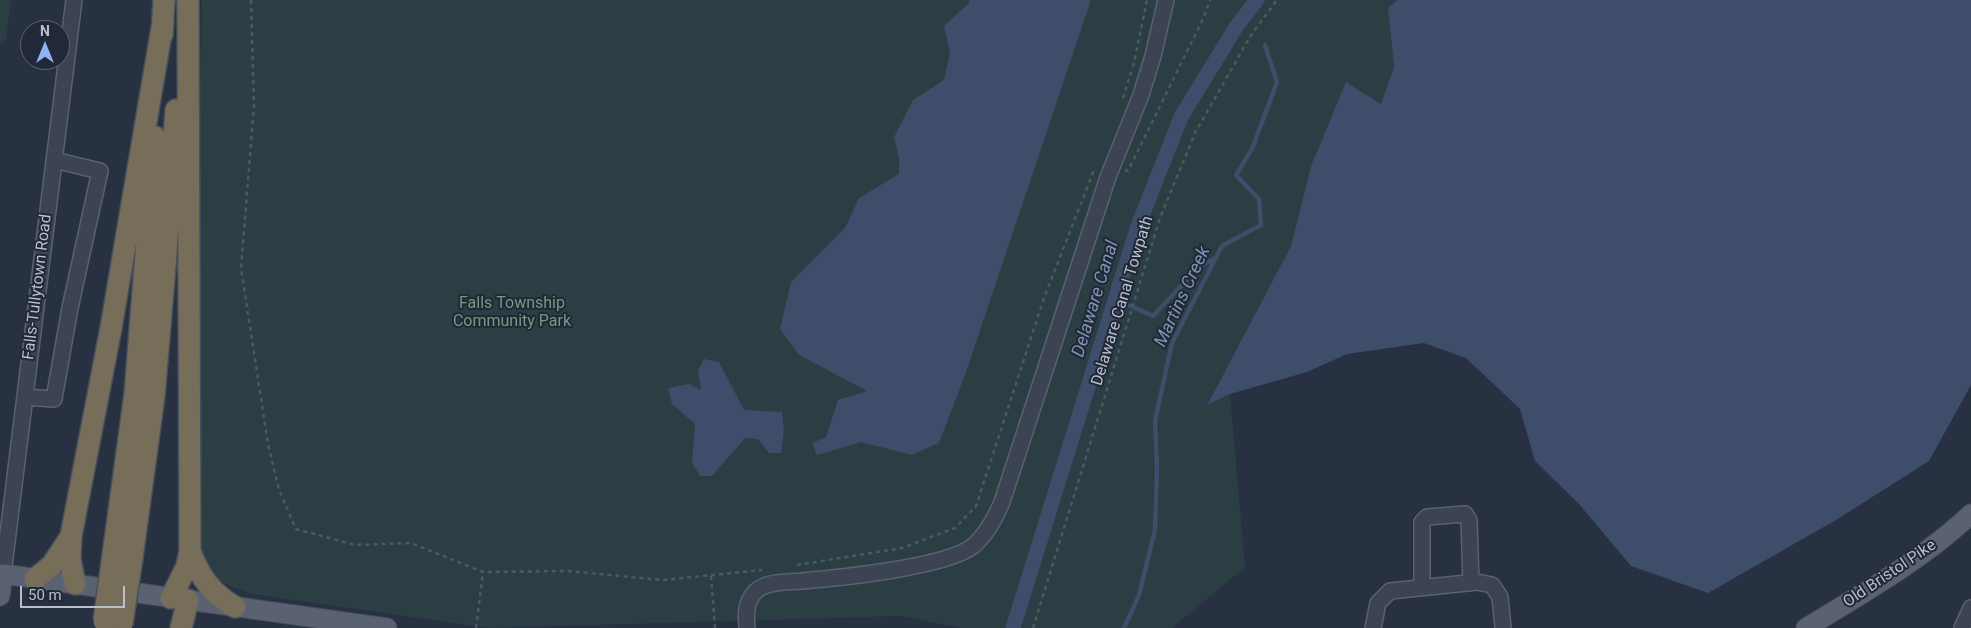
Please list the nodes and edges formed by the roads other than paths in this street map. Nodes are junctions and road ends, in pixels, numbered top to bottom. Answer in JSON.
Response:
{"nodes":[{"id":1,"x":74,"y":0,"type":"edge"},
{"id":2,"x":164,"y":0,"type":"edge"},
{"id":3,"x":183,"y":0,"type":"edge"},
{"id":4,"x":188,"y":0,"type":"edge"},
{"id":5,"x":1166,"y":0,"type":"edge"},
{"id":6,"x":163,"y":22,"type":"junction"},
{"id":7,"x":54,"y":160,"type":"junction"},
{"id":8,"x":25,"y":397,"type":"junction"},
{"id":9,"x":1971,"y":514,"type":"edge"},
{"id":10,"x":71,"y":536,"type":"junction"},
{"id":11,"x":190,"y":551,"type":"junction"},
{"id":12,"x":122,"y":556,"type":"junction"},
{"id":13,"x":1,"y":574,"type":"edge"},
{"id":14,"x":35,"y":579,"type":"junction"},
{"id":15,"x":1471,"y":583,"type":"junction"},
{"id":16,"x":76,"y":584,"type":"junction"},
{"id":17,"x":1422,"y":587,"type":"junction"},
{"id":18,"x":0,"y":596,"type":"edge"},
{"id":19,"x":180,"y":599,"type":"junction"},
{"id":20,"x":235,"y":607,"type":"junction"},
{"id":21,"x":1971,"y":608,"type":"edge"},
{"id":22,"x":113,"y":625,"type":"edge"},
{"id":23,"x":181,"y":628,"type":"edge"},
{"id":24,"x":387,"y":628,"type":"edge"},
{"id":25,"x":746,"y":628,"type":"edge"},
{"id":26,"x":1373,"y":628,"type":"edge"},
{"id":27,"x":1504,"y":628,"type":"edge"},
{"id":28,"x":1806,"y":628,"type":"edge"},
{"id":29,"x":1962,"y":628,"type":"edge"}],
"edges":[{"from":1,"to":7,"type":"street","name":"Falls-Tullytown Road"},
{"from":2,"to":6,"type":"highway"},
{"from":3,"to":12,"type":"highway"},
{"from":4,"to":11,"type":"highway"},
{"from":5,"to":25,"type":"street"},
{"from":6,"to":10,"type":"highway"},
{"from":6,"to":12,"type":"highway"},
{"from":7,"to":8,"type":"street","name":"Falls-Tullytown Road"},
{"from":7,"to":8,"type":"street"},
{"from":8,"to":13,"type":"street","name":"Falls-Tullytown Road"},
{"from":9,"to":28,"type":"main road","name":"Old Bristol Pike"},
{"from":10,"to":14,"type":"highway"},
{"from":10,"to":16,"type":"highway"},
{"from":11,"to":19,"type":"highway"},
{"from":11,"to":20,"type":"highway"},
{"from":12,"to":22,"type":"highway","bridge":true},
{"from":13,"to":14,"type":"main road"},
{"from":13,"to":18,"type":"main road"},
{"from":14,"to":16,"type":"main road"},
{"from":15,"to":17,"type":"street"},
{"from":15,"to":17,"type":"street"},
{"from":15,"to":27,"type":"street"},
{"from":16,"to":19,"type":"main road"},
{"from":17,"to":26,"type":"street"},
{"from":19,"to":20,"type":"main road"},
{"from":19,"to":23,"type":"highway"},
{"from":20,"to":24,"type":"main road"},
{"from":21,"to":29,"type":"street"}]}
